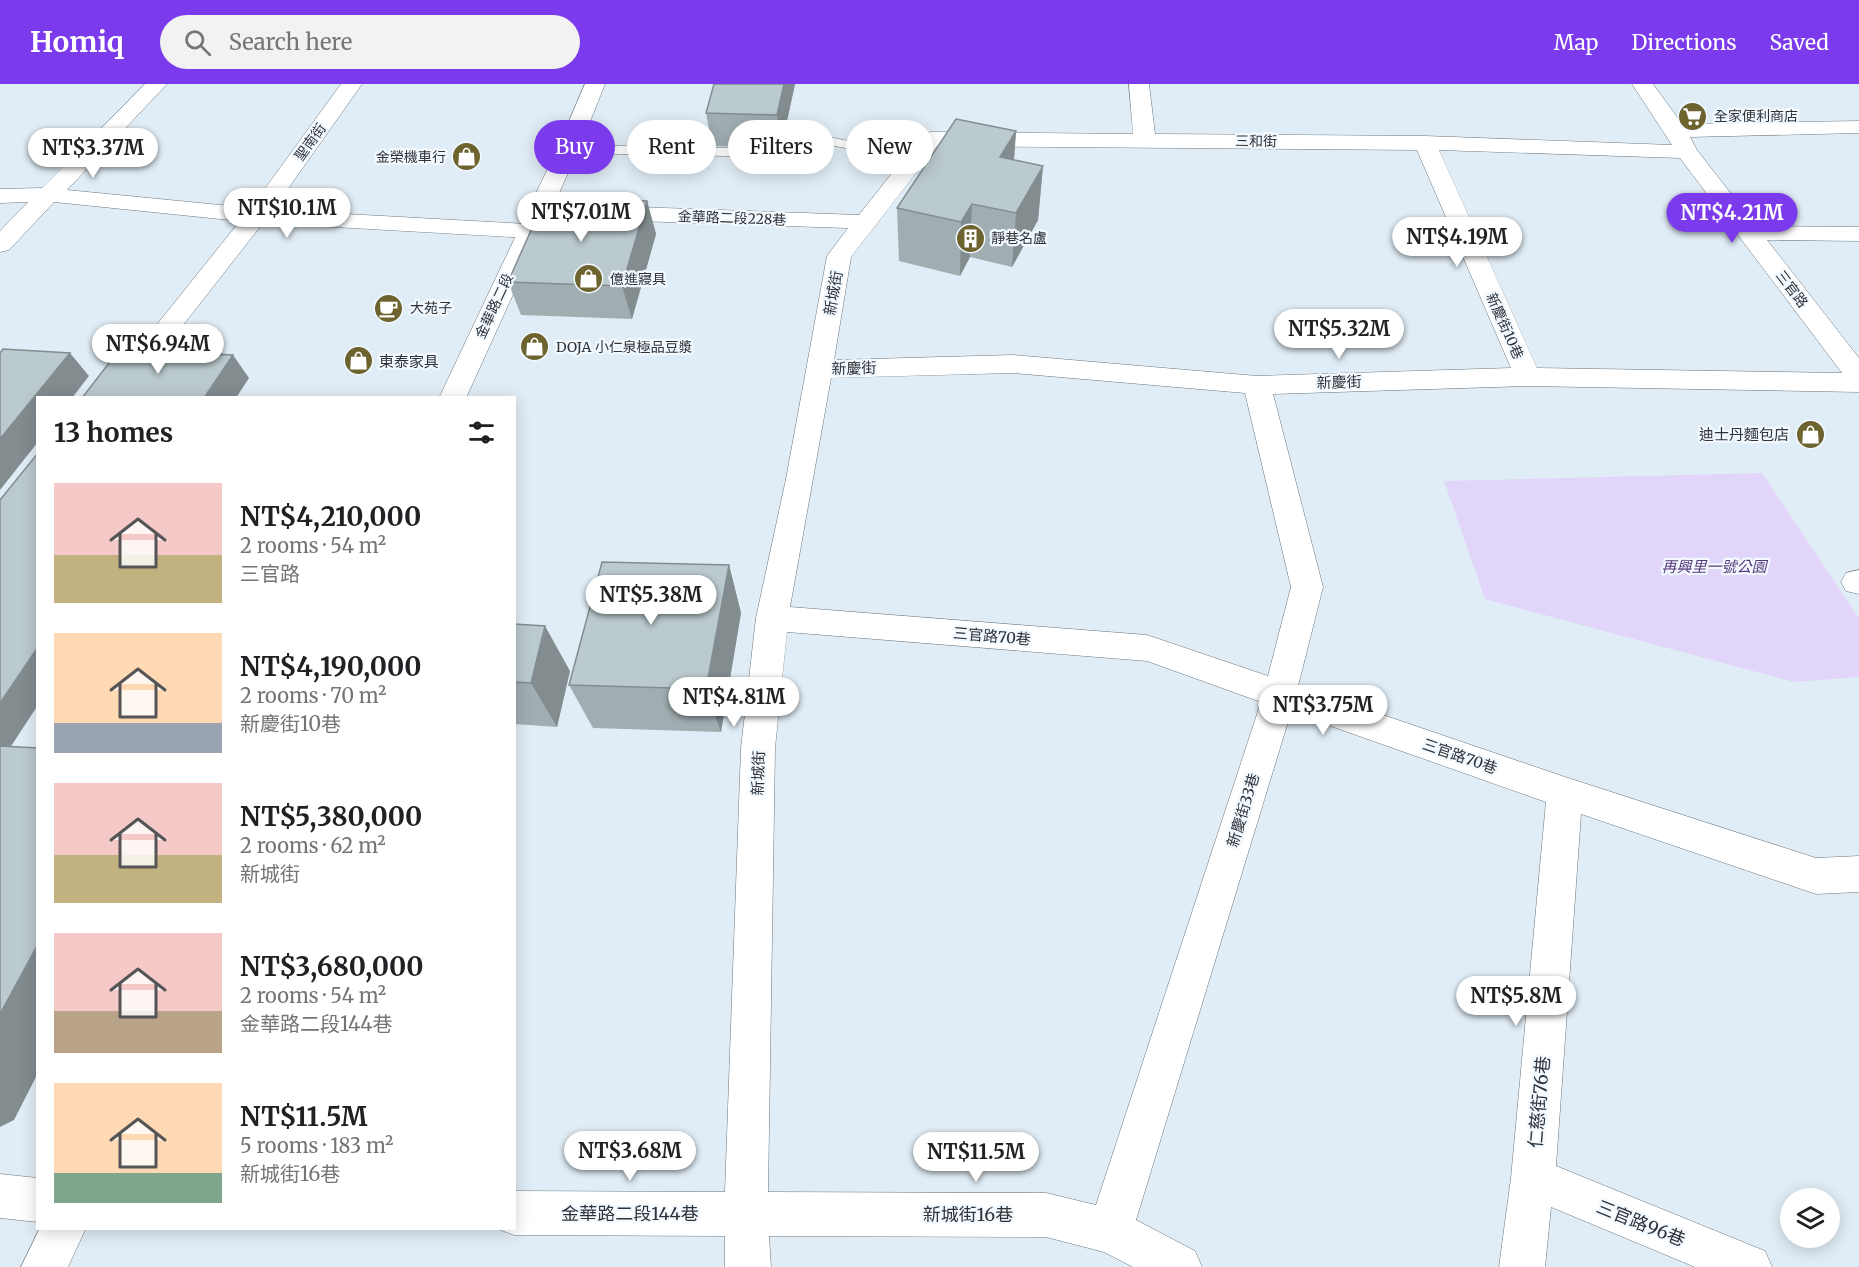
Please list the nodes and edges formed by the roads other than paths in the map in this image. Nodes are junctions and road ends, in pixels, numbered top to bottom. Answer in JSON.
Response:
{"nodes":[{"id":1,"x":157,"y":84,"type":"edge"},
{"id":2,"x":352,"y":84,"type":"edge"},
{"id":3,"x":595,"y":84,"type":"edge"},
{"id":4,"x":1139,"y":84,"type":"edge"},
{"id":5,"x":1642,"y":84,"type":"edge"},
{"id":6,"x":580,"y":120,"type":"edge"},
{"id":7,"x":1859,"y":127,"type":"edge"},
{"id":8,"x":933,"y":139,"type":"edge"},
{"id":9,"x":1145,"y":140,"type":"junction"},
{"id":10,"x":1681,"y":142,"type":"junction"},
{"id":11,"x":1425,"y":143,"type":"junction"},
{"id":12,"x":846,"y":144,"type":"edge"},
{"id":13,"x":615,"y":150,"type":"edge"},
{"id":14,"x":556,"y":174,"type":"edge"},
{"id":15,"x":903,"y":174,"type":"edge"},
{"id":16,"x":49,"y":195,"type":"junction"},
{"id":17,"x":0,"y":196,"type":"edge"},
{"id":18,"x":256,"y":216,"type":"junction"},
{"id":19,"x":866,"y":222,"type":"junction"},
{"id":20,"x":530,"y":231,"type":"junction"},
{"id":21,"x":1749,"y":233,"type":"junction"},
{"id":22,"x":1859,"y":234,"type":"edge"},
{"id":23,"x":0,"y":245,"type":"edge"},
{"id":24,"x":820,"y":369,"type":"junction"},
{"id":25,"x":1528,"y":377,"type":"junction"},
{"id":26,"x":1859,"y":377,"type":"edge"},
{"id":27,"x":1859,"y":383,"type":"edge"},
{"id":28,"x":1257,"y":385,"type":"junction"},
{"id":29,"x":113,"y":396,"type":"edge"},
{"id":30,"x":453,"y":396,"type":"edge"},
{"id":31,"x":772,"y":618,"type":"junction"},
{"id":32,"x":1280,"y":693,"type":"junction"},
{"id":33,"x":1565,"y":793,"type":"junction"},
{"id":34,"x":1859,"y":874,"type":"edge"},
{"id":35,"x":1533,"y":1178,"type":"junction"},
{"id":36,"x":0,"y":1196,"type":"edge"},
{"id":37,"x":36,"y":1200,"type":"edge"},
{"id":38,"x":516,"y":1214,"type":"edge"},
{"id":39,"x":746,"y":1214,"type":"junction"},
{"id":40,"x":63,"y":1230,"type":"edge"},
{"id":41,"x":1110,"y":1231,"type":"junction"},
{"id":42,"x":44,"y":1267,"type":"edge"},
{"id":43,"x":748,"y":1267,"type":"edge"},
{"id":44,"x":1179,"y":1267,"type":"edge"},
{"id":45,"x":1521,"y":1267,"type":"edge"},
{"id":46,"x":1749,"y":1267,"type":"edge"}],
"edges":[{"from":1,"to":16,"type":"street"},
{"from":2,"to":18,"type":"street","name":"聖南街"},
{"from":3,"to":6,"type":"street","name":"金華路二段"},
{"from":4,"to":9,"type":"street"},
{"from":5,"to":10,"type":"street","name":"三官路"},
{"from":7,"to":10,"type":"street","name":"三和街"},
{"from":8,"to":9,"type":"street","name":"三和街"},
{"from":9,"to":11,"type":"street","name":"三和街"},
{"from":10,"to":11,"type":"street","name":"三和街"},
{"from":10,"to":21,"type":"street","name":"三官路"},
{"from":11,"to":25,"type":"street","name":"新慶街10巷"},
{"from":12,"to":13,"type":"lane"},
{"from":14,"to":20,"type":"street","name":"金華路二段"},
{"from":15,"to":19,"type":"street","name":"三和街"},
{"from":16,"to":17,"type":"street"},
{"from":16,"to":18,"type":"street"},
{"from":16,"to":23,"type":"street"},
{"from":18,"to":20,"type":"street"},
{"from":18,"to":29,"type":"street","name":"聖南街"},
{"from":19,"to":20,"type":"street","name":"金華路二段228巷"},
{"from":19,"to":24,"type":"street","name":"新城街"},
{"from":20,"to":30,"type":"street","name":"金華路二段"},
{"from":21,"to":22,"type":"street"},
{"from":21,"to":26,"type":"street","name":"三官路"},
{"from":24,"to":28,"type":"street","name":"新慶街"},
{"from":24,"to":31,"type":"street","name":"新城街"},
{"from":25,"to":27,"type":"street","name":"新慶街"},
{"from":25,"to":28,"type":"street","name":"新慶街"},
{"from":28,"to":32,"type":"street","name":"新慶街33巷"},
{"from":31,"to":32,"type":"street","name":"三官路70巷"},
{"from":31,"to":39,"type":"street","name":"新城街"},
{"from":32,"to":33,"type":"street","name":"三官路70巷"},
{"from":32,"to":41,"type":"street","name":"新慶街33巷"},
{"from":33,"to":34,"type":"street","name":"三官路70巷"},
{"from":33,"to":35,"type":"street","name":"仁慈街76巷"},
{"from":35,"to":45,"type":"street","name":"仁慈街76巷"},
{"from":35,"to":46,"type":"street","name":"三官路96巷"},
{"from":36,"to":37,"type":"street"},
{"from":38,"to":39,"type":"street","name":"金華路二段144巷"},
{"from":39,"to":41,"type":"street","name":"新城街16巷"},
{"from":39,"to":43,"type":"street","name":"新城街"},
{"from":40,"to":42,"type":"street"},
{"from":41,"to":44,"type":"street","name":"新城街16巷"}]}
